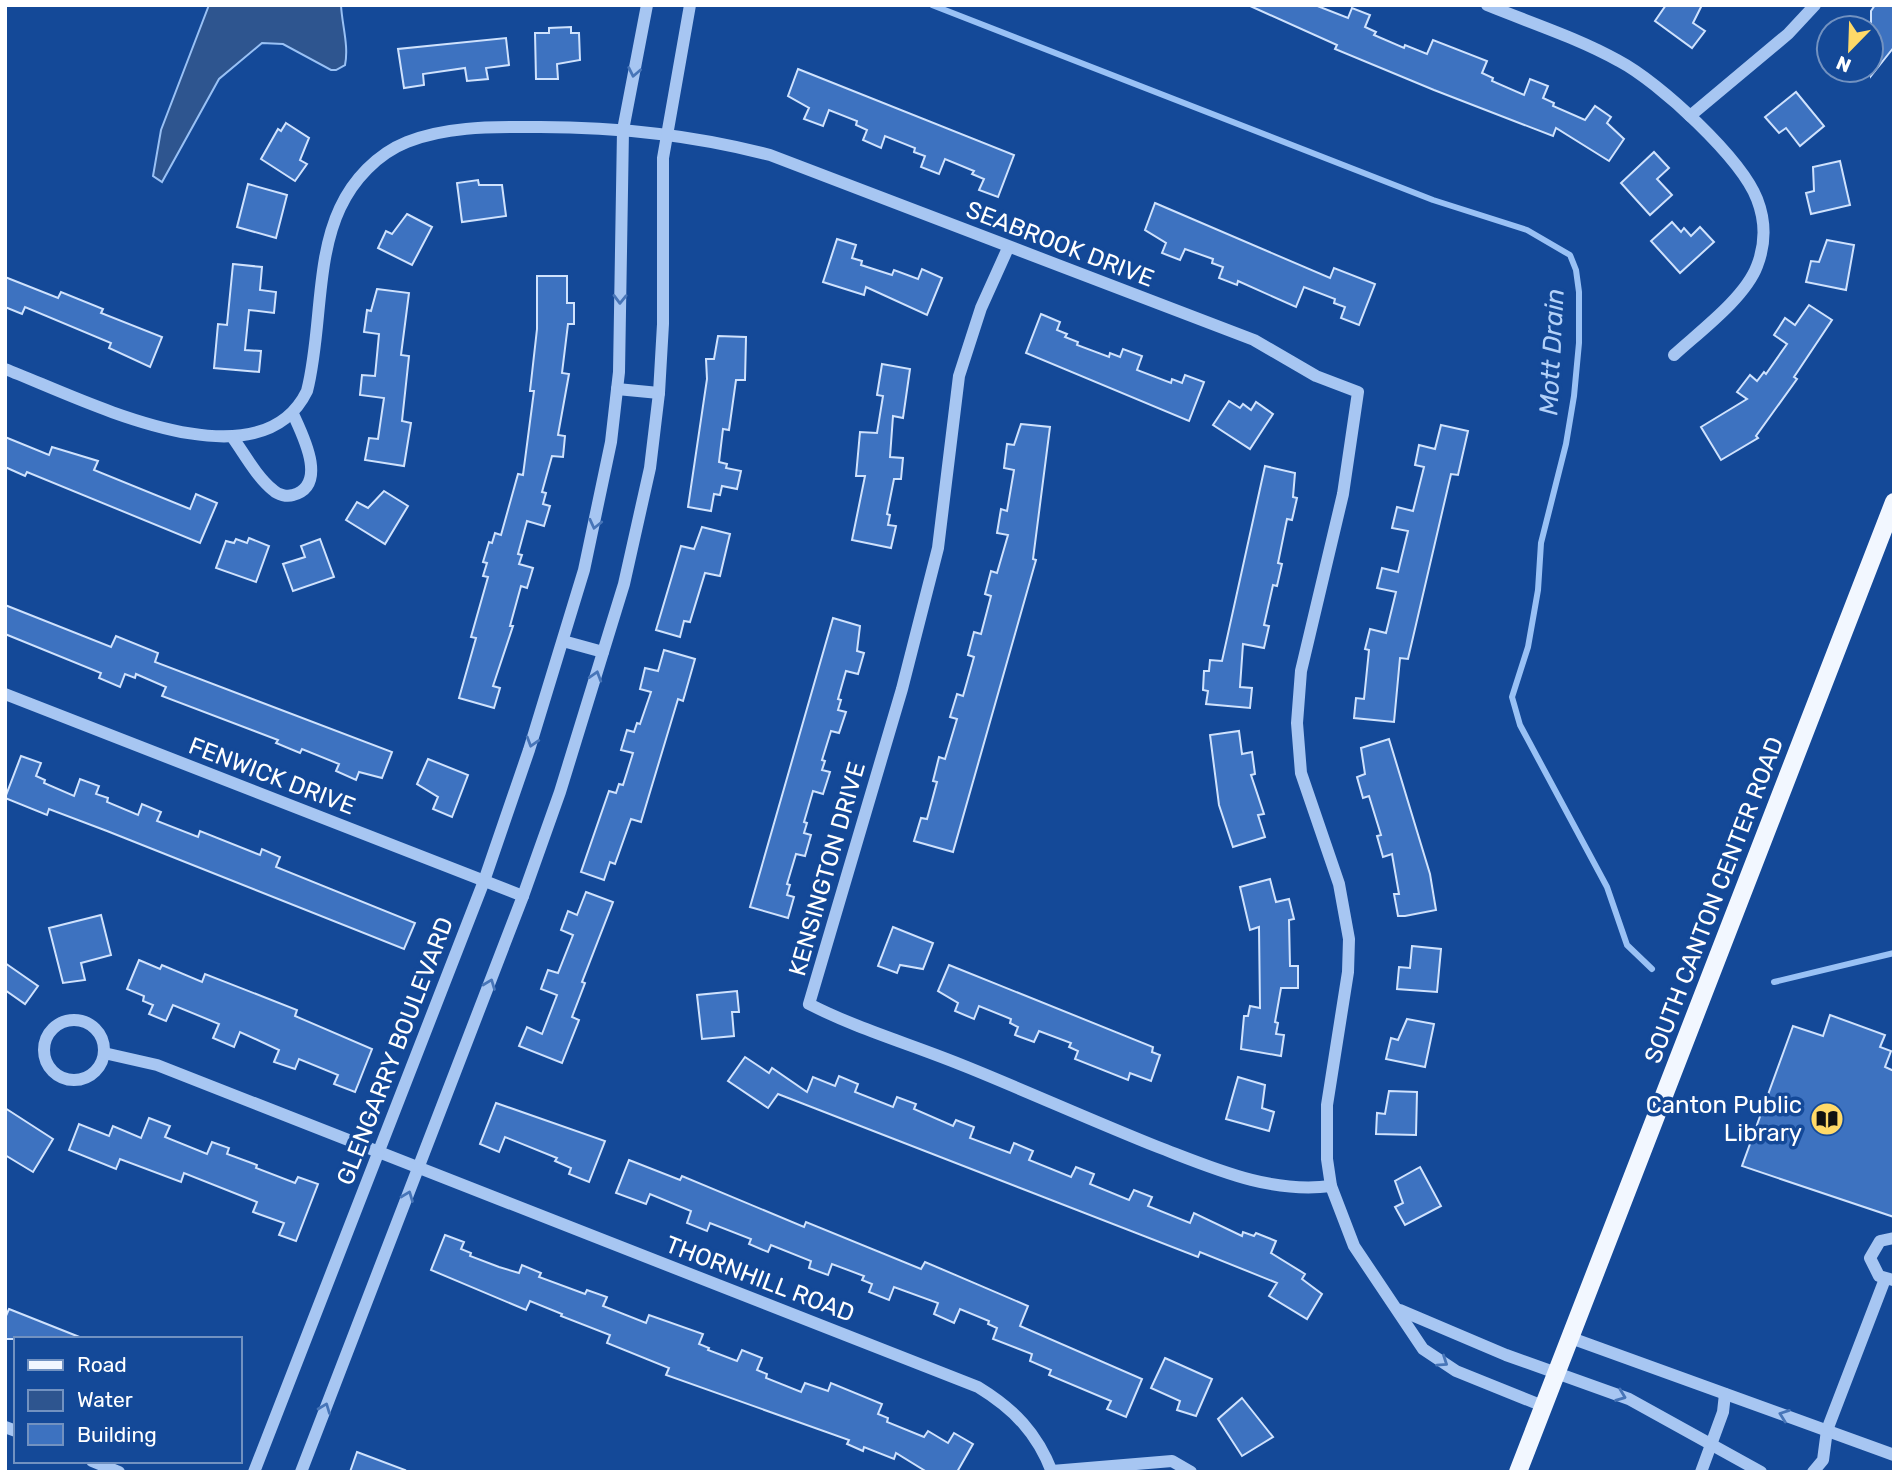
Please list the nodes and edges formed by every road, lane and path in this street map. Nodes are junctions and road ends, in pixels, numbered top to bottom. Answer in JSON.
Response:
{"nodes":[{"id":1,"x":647,"y":5,"type":"edge"},
{"id":2,"x":690,"y":5,"type":"edge"},
{"id":3,"x":1487,"y":5,"type":"edge"},
{"id":4,"x":1815,"y":5,"type":"edge"},
{"id":5,"x":1690,"y":116,"type":"junction"},
{"id":6,"x":622,"y":130,"type":"junction"},
{"id":7,"x":666,"y":135,"type":"junction"},
{"id":8,"x":1008,"y":247,"type":"junction"},
{"id":9,"x":1674,"y":355,"type":"dead end"},
{"id":10,"x":5,"y":369,"type":"edge"},
{"id":11,"x":617,"y":389,"type":"junction"},
{"id":12,"x":659,"y":393,"type":"junction"},
{"id":13,"x":293,"y":414,"type":"junction"},
{"id":14,"x":233,"y":438,"type":"junction"},
{"id":15,"x":1894,"y":502,"type":"edge"},
{"id":16,"x":563,"y":641,"type":"junction"},
{"id":17,"x":603,"y":652,"type":"junction"},
{"id":18,"x":5,"y":694,"type":"edge"},
{"id":19,"x":484,"y":881,"type":"junction"},
{"id":20,"x":523,"y":897,"type":"junction"},
{"id":21,"x":104,"y":1053,"type":"junction"},
{"id":22,"x":378,"y":1154,"type":"junction"},
{"id":23,"x":418,"y":1169,"type":"junction"},
{"id":24,"x":1331,"y":1186,"type":"junction"},
{"id":25,"x":1894,"y":1238,"type":"edge"},
{"id":26,"x":1890,"y":1279,"type":"edge"},
{"id":27,"x":1400,"y":1310,"type":"junction"},
{"id":28,"x":1571,"y":1338,"type":"junction"},
{"id":29,"x":1557,"y":1373,"type":"junction"},
{"id":30,"x":1726,"y":1394,"type":"junction"},
{"id":31,"x":1543,"y":1406,"type":"junction"},
{"id":32,"x":1826,"y":1430,"type":"junction"},
{"id":33,"x":1712,"y":1443,"type":"junction"},
{"id":34,"x":1894,"y":1455,"type":"edge"},
{"id":35,"x":97,"y":1463,"type":"edge"},
{"id":36,"x":1052,"y":1471,"type":"edge"},
{"id":37,"x":119,"y":1472,"type":"edge"},
{"id":38,"x":254,"y":1472,"type":"edge"},
{"id":39,"x":300,"y":1472,"type":"edge"},
{"id":40,"x":1191,"y":1472,"type":"edge"},
{"id":41,"x":1518,"y":1472,"type":"edge"},
{"id":42,"x":1701,"y":1472,"type":"edge"},
{"id":43,"x":1761,"y":1472,"type":"edge"},
{"id":44,"x":1813,"y":1472,"type":"edge"}],
"edges":[{"from":1,"to":6,"type":"street","name":"GLENGARRY BOULEVARD","one_way":true},
{"from":2,"to":7,"type":"street"},
{"from":3,"to":5,"type":"street"},
{"from":4,"to":5,"type":"street"},
{"from":5,"to":9,"type":"street"},
{"from":6,"to":7,"type":"street","name":"SEABROOK DRIVE"},
{"from":6,"to":11,"type":"street","name":"GLENGARRY BOULEVARD","one_way":true},
{"from":6,"to":13,"type":"street","name":"SEABROOK DRIVE"},
{"from":7,"to":8,"type":"street","name":"SEABROOK DRIVE"},
{"from":7,"to":12,"type":"street"},
{"from":8,"to":24,"type":"street","name":"SEABROOK DRIVE"},
{"from":8,"to":24,"type":"street","name":"KENSINGTON DRIVE"},
{"from":10,"to":14,"type":"street"},
{"from":11,"to":12,"type":"street"},
{"from":11,"to":16,"type":"street","name":"GLENGARRY BOULEVARD","one_way":true},
{"from":12,"to":17,"type":"street"},
{"from":13,"to":14,"type":"street"},
{"from":13,"to":14,"type":"street"},
{"from":15,"to":28,"type":"main road","name":"SOUTH CANTON CENTER ROAD"},
{"from":16,"to":17,"type":"street"},
{"from":16,"to":19,"type":"street","name":"GLENGARRY BOULEVARD","one_way":true},
{"from":20,"to":17,"type":"street","one_way":true},
{"from":18,"to":19,"type":"street","name":"FENWICK DRIVE"},
{"from":19,"to":20,"type":"street","name":"FENWICK DRIVE"},
{"from":19,"to":22,"type":"street","name":"GLENGARRY BOULEVARD"},
{"from":23,"to":20,"type":"street","one_way":true},
{"from":21,"to":21,"type":"street"},
{"from":21,"to":22,"type":"street","name":"THORNHILL ROAD"},
{"from":22,"to":23,"type":"street","name":"THORNHILL ROAD"},
{"from":22,"to":38,"type":"street","name":"GLENGARRY BOULEVARD"},
{"from":23,"to":36,"type":"street","name":"THORNHILL ROAD"},
{"from":39,"to":23,"type":"street","one_way":true},
{"from":24,"to":27,"type":"street","name":"SEABROOK DRIVE"},
{"from":25,"to":26,"type":"street"},
{"from":26,"to":32,"type":"street"},
{"from":27,"to":29,"type":"street"},
{"from":27,"to":31,"type":"street","name":"SEABROOK DRIVE","one_way":true},
{"from":28,"to":29,"type":"main road","name":"SOUTH CANTON CENTER ROAD"},
{"from":28,"to":30,"type":"street"},
{"from":29,"to":31,"type":"main road","name":"SOUTH CANTON CENTER ROAD"},
{"from":29,"to":33,"type":"street","one_way":true},
{"from":32,"to":30,"type":"street","one_way":true},
{"from":30,"to":33,"type":"street"},
{"from":31,"to":41,"type":"main road","name":"SOUTH CANTON CENTER ROAD"},
{"from":32,"to":34,"type":"street"},
{"from":32,"to":44,"type":"street"},
{"from":33,"to":42,"type":"street"},
{"from":33,"to":43,"type":"street"},
{"from":35,"to":37,"type":"street"},
{"from":36,"to":40,"type":"street"}]}
